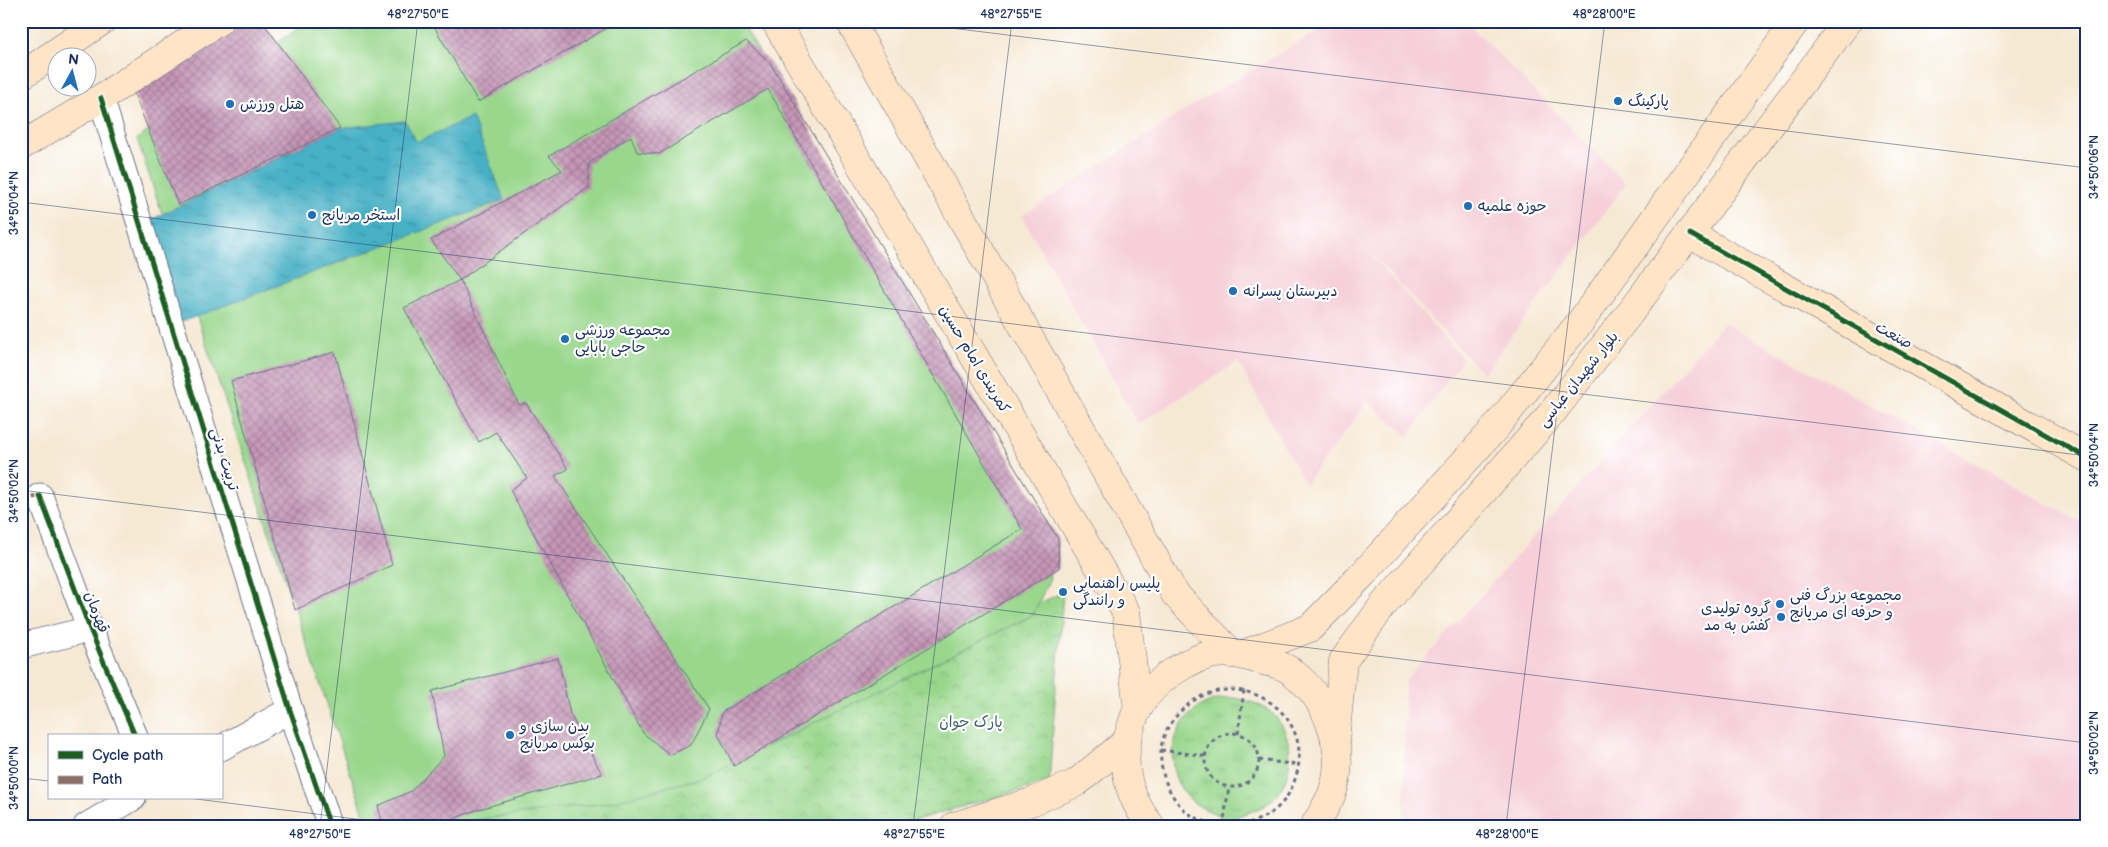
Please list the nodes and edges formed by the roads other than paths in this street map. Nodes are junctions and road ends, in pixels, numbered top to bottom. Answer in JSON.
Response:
{"nodes":[{"id":1,"x":102,"y":21,"type":"edge"},
{"id":2,"x":219,"y":21,"type":"edge"},
{"id":3,"x":775,"y":21,"type":"edge"},
{"id":4,"x":850,"y":21,"type":"edge"},
{"id":5,"x":1796,"y":21,"type":"edge"},
{"id":6,"x":1848,"y":21,"type":"edge"},
{"id":7,"x":21,"y":76,"type":"edge"},
{"id":8,"x":101,"y":98,"type":"junction"},
{"id":9,"x":21,"y":146,"type":"edge"},
{"id":10,"x":1690,"y":234,"type":"junction"},
{"id":11,"x":2087,"y":458,"type":"edge"},
{"id":12,"x":40,"y":496,"type":"dead end"},
{"id":13,"x":90,"y":629,"type":"junction"},
{"id":14,"x":21,"y":646,"type":"edge"},
{"id":15,"x":1236,"y":654,"type":"junction"},
{"id":16,"x":1138,"y":709,"type":"junction"},
{"id":17,"x":290,"y":710,"type":"junction"},
{"id":18,"x":135,"y":734,"type":"edge"},
{"id":19,"x":1335,"y":741,"type":"junction"},
{"id":20,"x":1126,"y":742,"type":"junction"},
{"id":21,"x":222,"y":747,"type":"edge"},
{"id":22,"x":1331,"y":795,"type":"junction"},
{"id":23,"x":130,"y":800,"type":"edge"},
{"id":24,"x":86,"y":826,"type":"edge"},
{"id":25,"x":330,"y":826,"type":"edge"},
{"id":26,"x":954,"y":826,"type":"edge"},
{"id":27,"x":1151,"y":826,"type":"edge"},
{"id":28,"x":1314,"y":826,"type":"edge"},
{"id":29,"x":1332,"y":826,"type":"edge"}],
"edges":[{"from":1,"to":7,"type":"main road"},
{"from":2,"to":8,"type":"main road"},
{"from":3,"to":16,"type":"main road","name":"کمربندی امام حسین"},
{"from":4,"to":15,"type":"main road"},
{"from":5,"to":15,"type":"main road"},
{"from":6,"to":10,"type":"main road","name":"بلوار شهیدان عباسی"},
{"from":8,"to":9,"type":"main road"},
{"from":8,"to":17,"type":"street","name":"تربیت بدنی"},
{"from":10,"to":11,"type":"main road","name":"صنعت"},
{"from":10,"to":19,"type":"main road","name":"بلوار شهیدان عباسی"},
{"from":12,"to":13,"type":"street","name":"قهرمان"},
{"from":13,"to":14,"type":"street"},
{"from":13,"to":18,"type":"street","name":"قهرمان"},
{"from":15,"to":16,"type":"main road"},
{"from":15,"to":19,"type":"main road"},
{"from":16,"to":20,"type":"main road"},
{"from":17,"to":21,"type":"street"},
{"from":17,"to":25,"type":"street","name":"تربیت بدنی"},
{"from":19,"to":22,"type":"main road"},
{"from":20,"to":26,"type":"main road"},
{"from":20,"to":27,"type":"main road"},
{"from":22,"to":28,"type":"main road"},
{"from":22,"to":29,"type":"main road"},
{"from":23,"to":24,"type":"street"}]}
